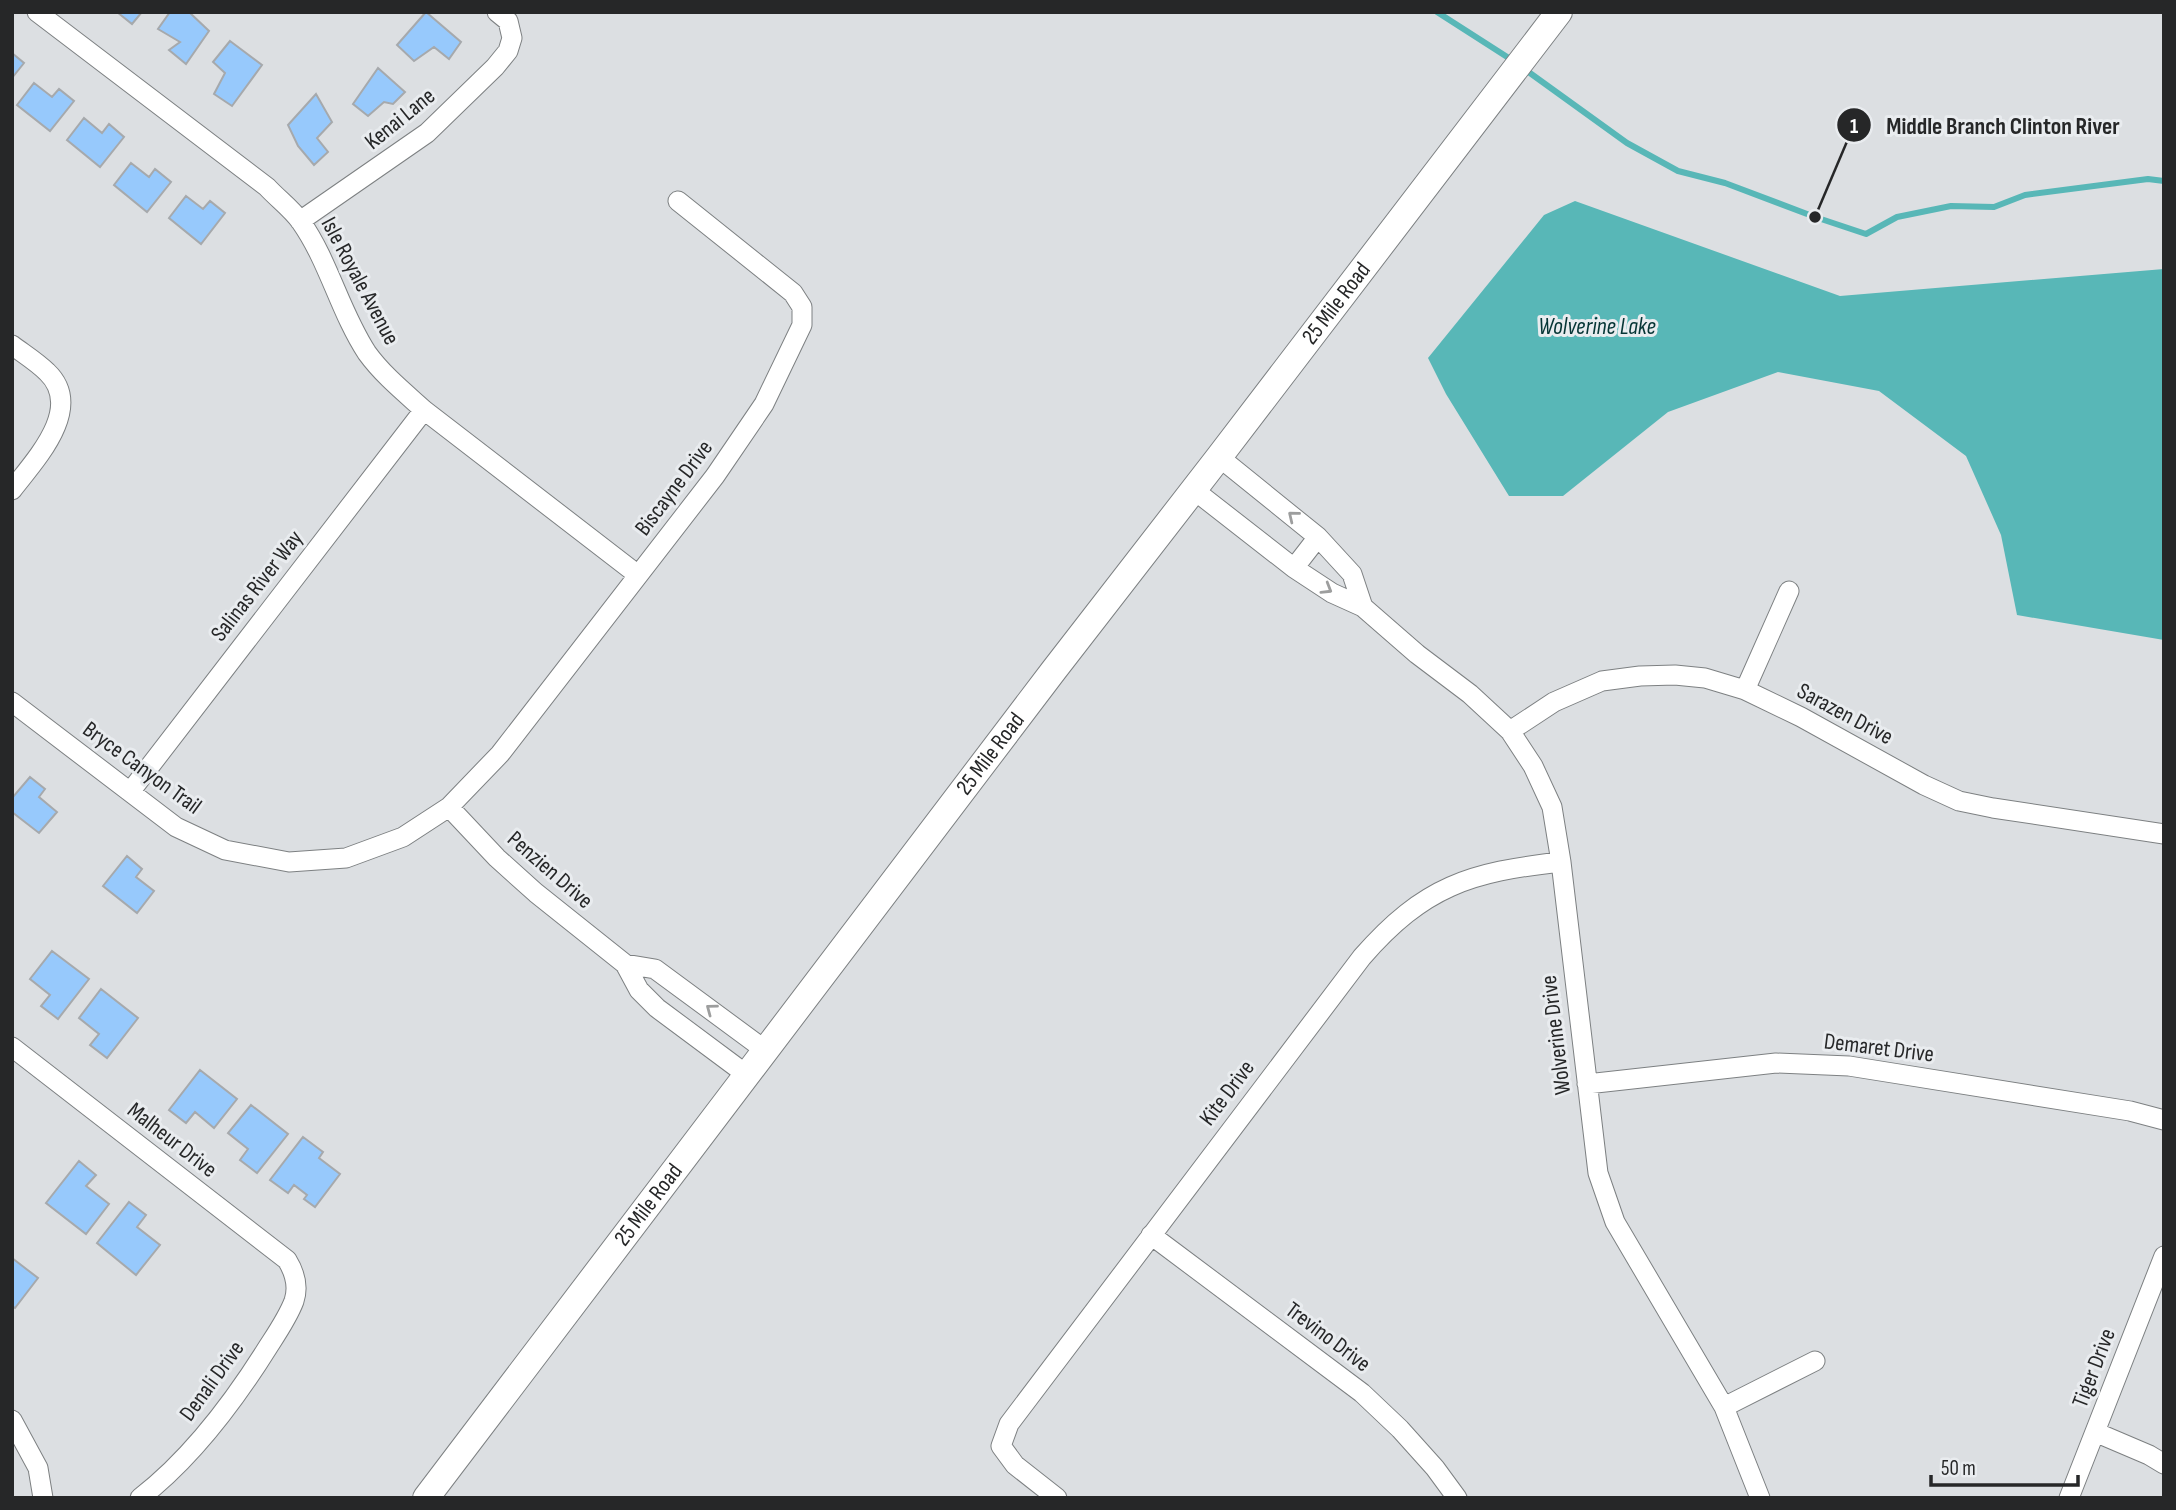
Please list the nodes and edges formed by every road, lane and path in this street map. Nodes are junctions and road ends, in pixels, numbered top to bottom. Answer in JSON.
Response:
{"nodes":[{"id":1,"x":37,"y":12,"type":"edge"},
{"id":2,"x":497,"y":12,"type":"edge"},
{"id":3,"x":1559,"y":12,"type":"edge"},
{"id":4,"x":678,"y":201,"type":"dead end"},
{"id":5,"x":300,"y":221,"type":"junction"},
{"id":6,"x":12,"y":345,"type":"edge"},
{"id":7,"x":424,"y":411,"type":"junction"},
{"id":8,"x":1219,"y":457,"type":"junction"},
{"id":9,"x":12,"y":490,"type":"edge"},
{"id":10,"x":1194,"y":491,"type":"junction"},
{"id":11,"x":1318,"y":537,"type":"junction"},
{"id":12,"x":1294,"y":568,"type":"junction"},
{"id":13,"x":638,"y":575,"type":"junction"},
{"id":14,"x":1789,"y":591,"type":"dead end"},
{"id":15,"x":1363,"y":607,"type":"junction"},
{"id":16,"x":1745,"y":690,"type":"junction"},
{"id":17,"x":12,"y":702,"type":"edge"},
{"id":18,"x":1510,"y":731,"type":"junction"},
{"id":19,"x":130,"y":792,"type":"junction"},
{"id":20,"x":449,"y":807,"type":"junction"},
{"id":21,"x":2164,"y":834,"type":"edge"},
{"id":22,"x":1561,"y":862,"type":"junction"},
{"id":23,"x":625,"y":964,"type":"junction"},
{"id":24,"x":12,"y":1047,"type":"edge"},
{"id":25,"x":765,"y":1050,"type":"junction"},
{"id":26,"x":747,"y":1075,"type":"junction"},
{"id":27,"x":1587,"y":1084,"type":"junction"},
{"id":28,"x":2164,"y":1120,"type":"edge"},
{"id":29,"x":1151,"y":1235,"type":"junction"},
{"id":30,"x":2164,"y":1256,"type":"edge"},
{"id":31,"x":296,"y":1276,"type":"joint"},
{"id":32,"x":1815,"y":1361,"type":"dead end"},
{"id":33,"x":1724,"y":1407,"type":"junction"},
{"id":34,"x":12,"y":1420,"type":"edge"},
{"id":35,"x":2095,"y":1432,"type":"junction"},
{"id":36,"x":2164,"y":1464,"type":"edge"},
{"id":37,"x":43,"y":1498,"type":"edge"},
{"id":38,"x":140,"y":1498,"type":"edge"},
{"id":39,"x":426,"y":1498,"type":"edge"},
{"id":40,"x":1057,"y":1498,"type":"edge"},
{"id":41,"x":1457,"y":1498,"type":"edge"},
{"id":42,"x":1760,"y":1498,"type":"edge"},
{"id":43,"x":2069,"y":1498,"type":"edge"}],
"edges":[{"from":1,"to":5,"type":"street","name":"Isle Royale Avenue"},
{"from":2,"to":5,"type":"street","name":"Kenai Lane"},
{"from":3,"to":8,"type":"street","name":"25 Mile Road"},
{"from":4,"to":13,"type":"street","name":"Biscayne Drive"},
{"from":5,"to":7,"type":"street","name":"Isle Royale Avenue"},
{"from":6,"to":9,"type":"street"},
{"from":7,"to":13,"type":"street","name":"Isle Royale Avenue"},
{"from":7,"to":19,"type":"street","name":"Salinas River Way"},
{"from":8,"to":10,"type":"street","name":"25 Mile Road"},
{"from":11,"to":8,"type":"street","one_way":true},
{"from":10,"to":12,"type":"street","name":"Wolverine Drive"},
{"from":10,"to":25,"type":"street","name":"25 Mile Road"},
{"from":11,"to":12,"type":"street"},
{"from":11,"to":15,"type":"street"},
{"from":12,"to":15,"type":"street","name":"Wolverine Drive","one_way":true},
{"from":13,"to":20,"type":"street","name":"Biscayne Drive"},
{"from":14,"to":16,"type":"street"},
{"from":15,"to":18,"type":"street","name":"Wolverine Drive"},
{"from":16,"to":18,"type":"street","name":"Sarazen Drive"},
{"from":16,"to":21,"type":"street","name":"Sarazen Drive"},
{"from":17,"to":19,"type":"street","name":"Bryce Canyon Trail"},
{"from":18,"to":22,"type":"street","name":"Wolverine Drive"},
{"from":19,"to":20,"type":"street","name":"Bryce Canyon Trail"},
{"from":20,"to":23,"type":"street","name":"Penzien Drive"},
{"from":22,"to":27,"type":"street","name":"Wolverine Drive"},
{"from":22,"to":29,"type":"street","name":"Kite Drive"},
{"from":25,"to":23,"type":"street","name":"Penzien Drive","one_way":true},
{"from":23,"to":26,"type":"street","name":"Penzien Drive"},
{"from":24,"to":31,"type":"street","name":"Malheur Drive"},
{"from":25,"to":26,"type":"street","name":"25 Mile Road"},
{"from":26,"to":39,"type":"street","name":"25 Mile Road"},
{"from":27,"to":28,"type":"street","name":"Demaret Drive"},
{"from":27,"to":33,"type":"street","name":"Wolverine Drive"},
{"from":29,"to":40,"type":"street","name":"Kite Drive"},
{"from":29,"to":41,"type":"street","name":"Trevino Drive"},
{"from":30,"to":35,"type":"street","name":"Tiger Drive"},
{"from":31,"to":38,"type":"street","name":"Denali Drive"},
{"from":32,"to":33,"type":"street"},
{"from":33,"to":42,"type":"street","name":"Wolverine Drive"},
{"from":34,"to":37,"type":"street"},
{"from":35,"to":36,"type":"street"},
{"from":35,"to":43,"type":"street","name":"Tiger Drive"}]}
